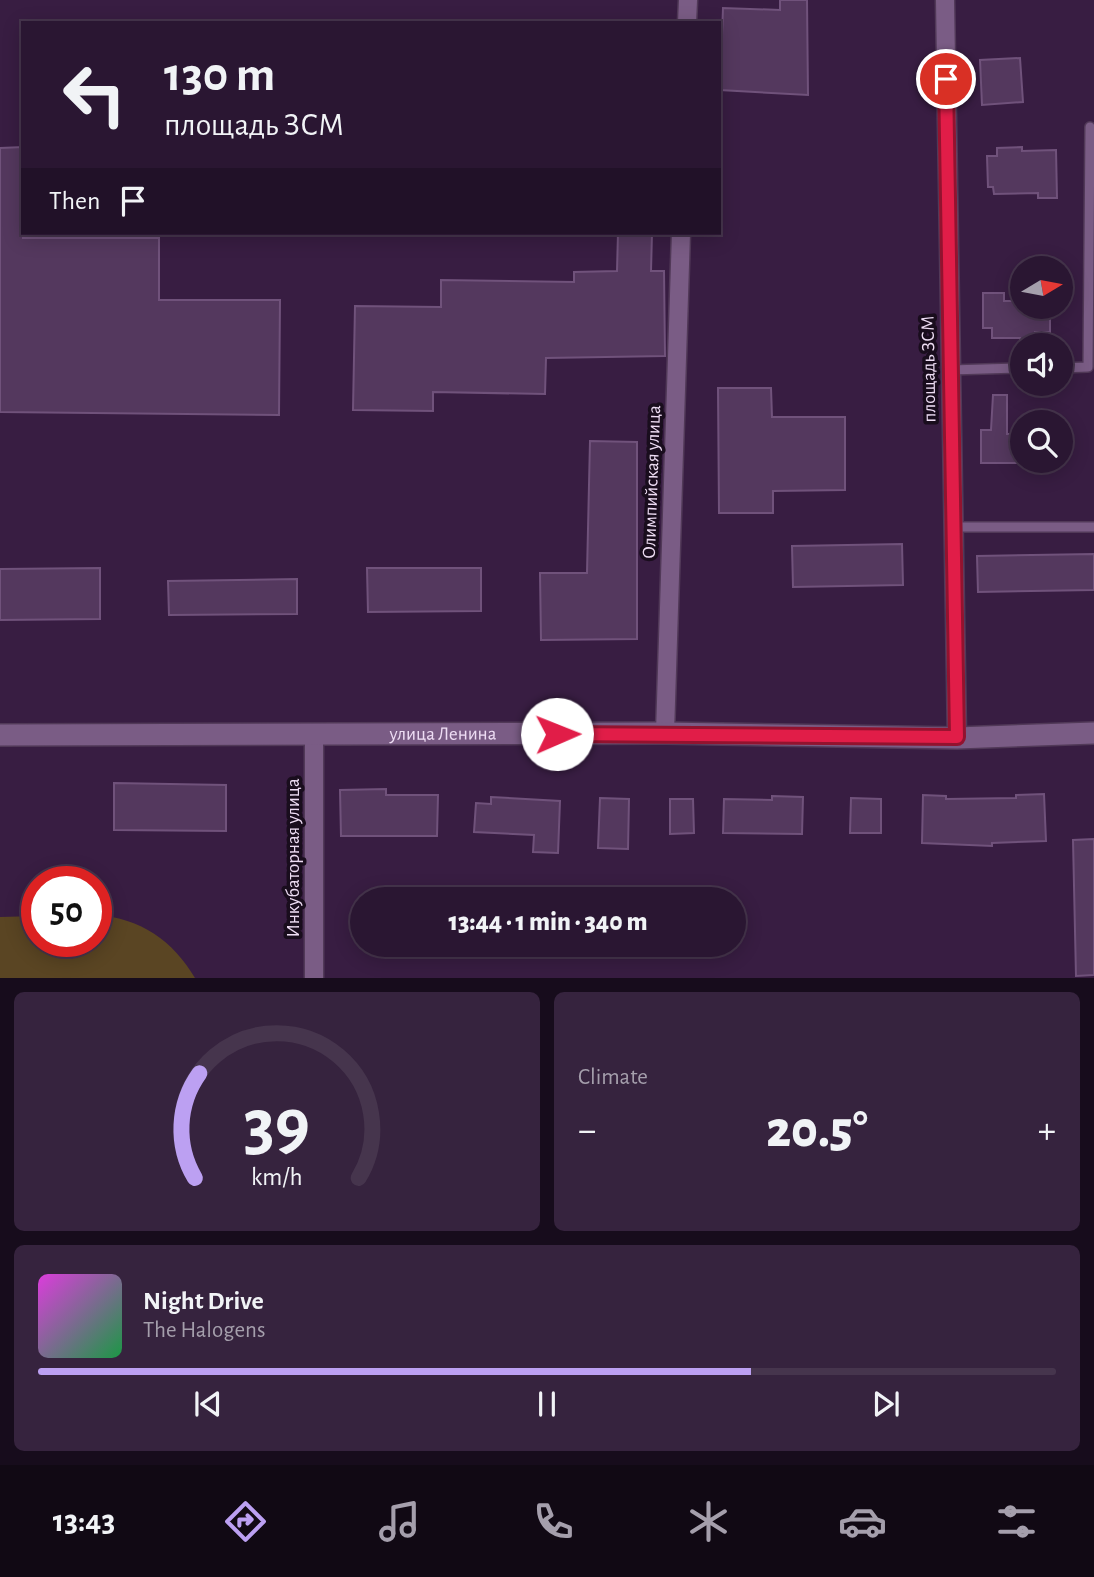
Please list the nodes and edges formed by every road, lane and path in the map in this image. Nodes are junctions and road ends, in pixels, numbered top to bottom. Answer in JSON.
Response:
{"nodes":[{"id":1,"x":688,"y":0,"type":"edge"},
{"id":2,"x":944,"y":0,"type":"edge"},
{"id":3,"x":687,"y":21,"type":"edge"},
{"id":4,"x":1090,"y":127,"type":"dead end"},
{"id":5,"x":681,"y":235,"type":"edge"},
{"id":6,"x":1010,"y":368,"type":"edge"},
{"id":7,"x":1073,"y":368,"type":"edge"},
{"id":8,"x":950,"y":370,"type":"junction"},
{"id":9,"x":952,"y":527,"type":"junction"},
{"id":10,"x":1094,"y":527,"type":"edge"},
{"id":11,"x":665,"y":733,"type":"junction"},
{"id":12,"x":1094,"y":733,"type":"edge"},
{"id":13,"x":0,"y":735,"type":"edge"},
{"id":14,"x":314,"y":737,"type":"junction"},
{"id":15,"x":957,"y":737,"type":"junction"},
{"id":16,"x":314,"y":978,"type":"edge"}],
"edges":[{"from":1,"to":3,"type":"street"},
{"from":2,"to":8,"type":"street","name":"площадь ЗСМ"},
{"from":4,"to":7,"type":"lane"},
{"from":5,"to":11,"type":"street","name":"Олимпийская улица"},
{"from":6,"to":8,"type":"lane"},
{"from":8,"to":9,"type":"street","name":"площадь ЗСМ"},
{"from":9,"to":10,"type":"lane"},
{"from":9,"to":15,"type":"street","name":"площадь ЗСМ"},
{"from":11,"to":14,"type":"main road","name":"улица Ленина"},
{"from":11,"to":15,"type":"main road","name":"улица Ленина"},
{"from":12,"to":15,"type":"main road","name":"улица Ленина"},
{"from":13,"to":14,"type":"main road","name":"улица Ленина"},
{"from":14,"to":16,"type":"street","name":"Инкубаторная улица"}]}
